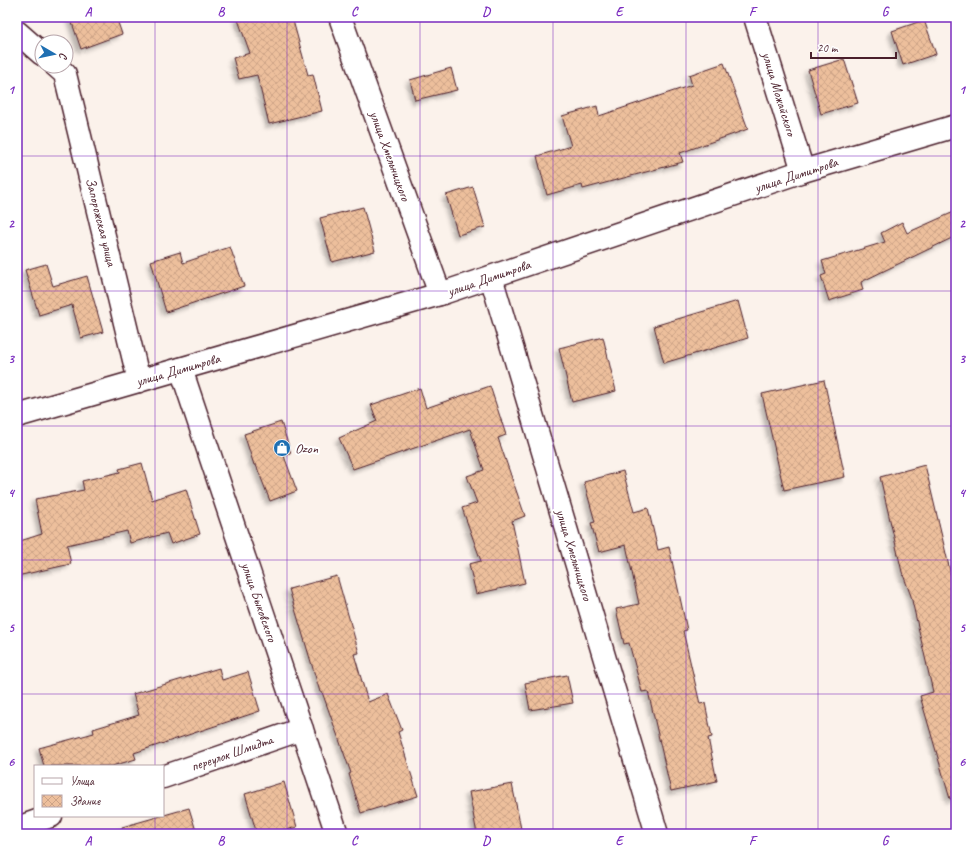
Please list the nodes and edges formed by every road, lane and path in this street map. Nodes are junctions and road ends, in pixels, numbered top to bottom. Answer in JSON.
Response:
{"nodes":[{"id":1,"x":340,"y":17,"type":"edge"},
{"id":2,"x":755,"y":17,"type":"edge"},
{"id":3,"x":17,"y":32,"type":"edge"},
{"id":4,"x":34,"y":47,"type":"edge"},
{"id":5,"x":65,"y":74,"type":"edge"},
{"id":6,"x":956,"y":126,"type":"edge"},
{"id":7,"x":803,"y":171,"type":"junction"},
{"id":8,"x":491,"y":277,"type":"junction"},
{"id":9,"x":440,"y":294,"type":"junction"},
{"id":10,"x":181,"y":369,"type":"junction"},
{"id":11,"x":139,"y":381,"type":"junction"},
{"id":12,"x":17,"y":416,"type":"edge"},
{"id":13,"x":302,"y":729,"type":"junction"},
{"id":14,"x":164,"y":777,"type":"edge"},
{"id":15,"x":48,"y":817,"type":"edge"},
{"id":16,"x":17,"y":828,"type":"edge"},
{"id":17,"x":337,"y":834,"type":"edge"},
{"id":18,"x":657,"y":834,"type":"edge"}],
"edges":[{"from":1,"to":9,"type":"street","name":"улица Хмельницкого"},
{"from":2,"to":7,"type":"street","name":"улица Можайского"},
{"from":3,"to":4,"type":"street"},
{"from":5,"to":11,"type":"street","name":"Запорожская улица"},
{"from":6,"to":7,"type":"street","name":"улица Димитрова"},
{"from":7,"to":8,"type":"street","name":"улица Димитрова"},
{"from":8,"to":9,"type":"street","name":"улица Димитрова"},
{"from":8,"to":18,"type":"street","name":"улица Хмельницкого"},
{"from":9,"to":10,"type":"street","name":"улица Димитрова"},
{"from":10,"to":11,"type":"street","name":"улица Димитрова"},
{"from":10,"to":13,"type":"street","name":"улица Быковского"},
{"from":11,"to":12,"type":"street","name":"улица Димитрова"},
{"from":13,"to":14,"type":"street","name":"переулок Шмидта"},
{"from":13,"to":17,"type":"street","name":"улица Быковского"},
{"from":15,"to":16,"type":"street"}]}
